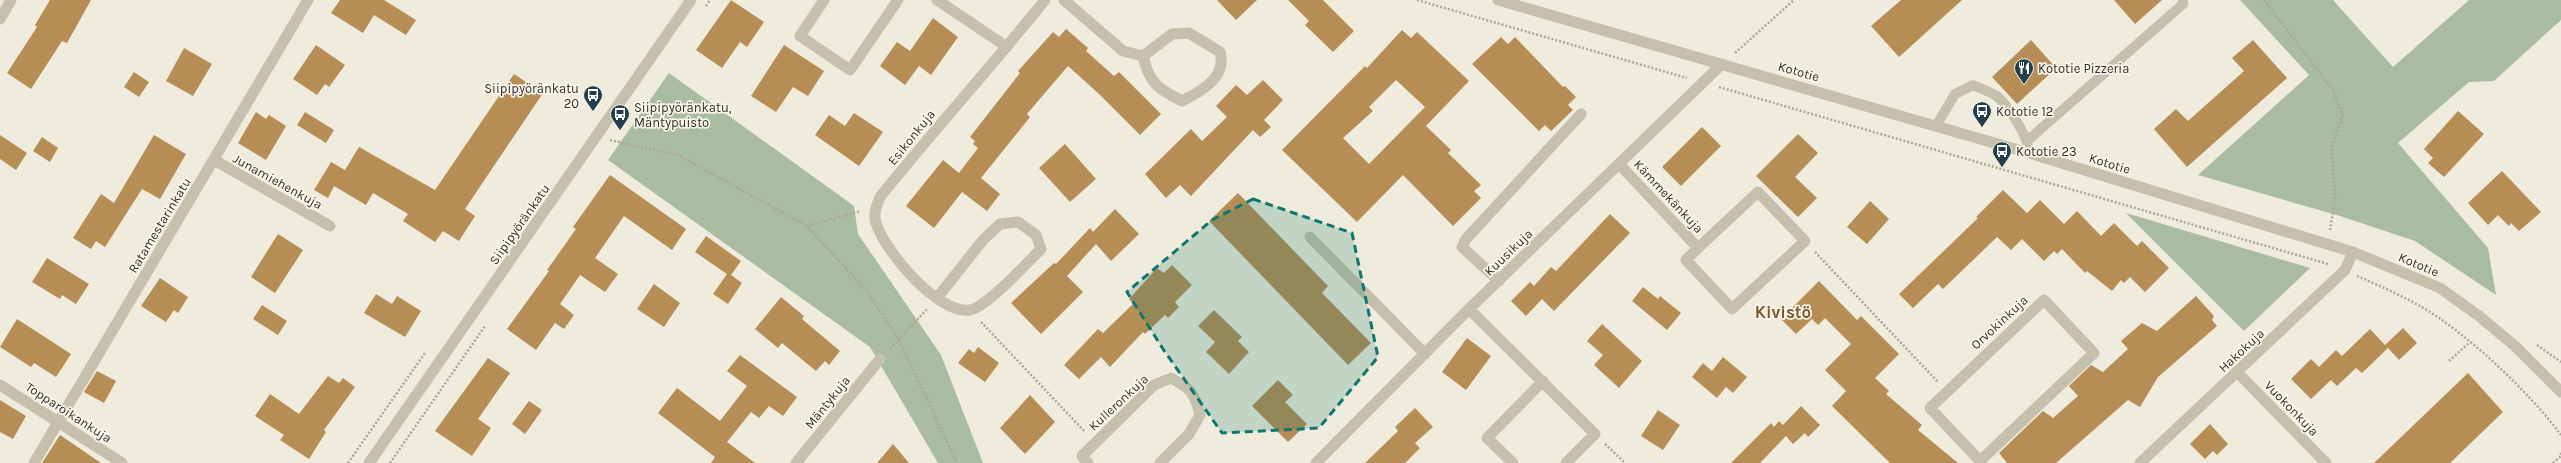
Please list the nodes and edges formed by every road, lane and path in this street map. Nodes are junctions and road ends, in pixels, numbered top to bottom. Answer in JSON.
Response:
{"nodes":[{"id":1,"x":11,"y":0,"type":"edge"},
{"id":2,"x":308,"y":0,"type":"edge"},
{"id":3,"x":691,"y":0,"type":"edge"},
{"id":4,"x":824,"y":0,"type":"edge"},
{"id":5,"x":898,"y":0,"type":"edge"},
{"id":6,"x":937,"y":0,"type":"edge"},
{"id":7,"x":1045,"y":0,"type":"edge"},
{"id":8,"x":1064,"y":0,"type":"edge"},
{"id":9,"x":1417,"y":0,"type":"edge"},
{"id":10,"x":1498,"y":0,"type":"edge"},
{"id":11,"x":1794,"y":0,"type":"edge"},
{"id":12,"x":2183,"y":0,"type":"edge"},
{"id":13,"x":2264,"y":0,"type":"edge"},
{"id":14,"x":0,"y":19,"type":"edge"},
{"id":15,"x":1007,"y":48,"type":"junction"},
{"id":16,"x":1143,"y":56,"type":"junction"},
{"id":17,"x":1722,"y":64,"type":"junction"},
{"id":18,"x":1702,"y":83,"type":"junction"},
{"id":19,"x":1581,"y":114,"type":"dead end"},
{"id":20,"x":1936,"y":126,"type":"junction"},
{"id":21,"x":596,"y":137,"type":"junction"},
{"id":22,"x":2027,"y":141,"type":"junction"},
{"id":23,"x":2029,"y":153,"type":"junction"},
{"id":24,"x":214,"y":160,"type":"junction"},
{"id":25,"x":1619,"y":164,"type":"junction"},
{"id":26,"x":875,"y":208,"type":"junction"},
{"id":27,"x":330,"y":226,"type":"dead end"},
{"id":28,"x":807,"y":226,"type":"junction"},
{"id":29,"x":2331,"y":228,"type":"dead end"},
{"id":30,"x":1310,"y":237,"type":"dead end"},
{"id":31,"x":1805,"y":241,"type":"junction"},
{"id":32,"x":1698,"y":248,"type":"junction"},
{"id":33,"x":2353,"y":252,"type":"junction"},
{"id":34,"x":2345,"y":270,"type":"junction"},
{"id":35,"x":1498,"y":281,"type":"junction"},
{"id":36,"x":937,"y":298,"type":"junction"},
{"id":37,"x":1469,"y":309,"type":"junction"},
{"id":38,"x":970,"y":310,"type":"junction"},
{"id":39,"x":899,"y":340,"type":"junction"},
{"id":40,"x":2470,"y":342,"type":"junction"},
{"id":41,"x":1425,"y":354,"type":"junction"},
{"id":42,"x":880,"y":359,"type":"joint"},
{"id":43,"x":2450,"y":361,"type":"dead end"},
{"id":44,"x":2237,"y":372,"type":"junction"},
{"id":45,"x":1542,"y":381,"type":"junction"},
{"id":46,"x":0,"y":385,"type":"edge"},
{"id":47,"x":1947,"y":391,"type":"junction"},
{"id":48,"x":2561,"y":392,"type":"edge"},
{"id":49,"x":59,"y":421,"type":"junction"},
{"id":50,"x":1595,"y":434,"type":"junction"},
{"id":51,"x":2561,"y":435,"type":"edge"},
{"id":52,"x":1095,"y":443,"type":"junction"},
{"id":53,"x":2561,"y":452,"type":"edge"},
{"id":54,"x":2561,"y":456,"type":"edge"},
{"id":55,"x":1981,"y":462,"type":"edge"},
{"id":56,"x":34,"y":463,"type":"edge"},
{"id":57,"x":122,"y":463,"type":"edge"},
{"id":58,"x":369,"y":463,"type":"edge"},
{"id":59,"x":796,"y":463,"type":"edge"},
{"id":60,"x":957,"y":463,"type":"edge"},
{"id":61,"x":1088,"y":463,"type":"edge"},
{"id":62,"x":1160,"y":463,"type":"edge"},
{"id":63,"x":1316,"y":463,"type":"edge"},
{"id":64,"x":1513,"y":463,"type":"edge"},
{"id":65,"x":1566,"y":463,"type":"edge"},
{"id":66,"x":1625,"y":463,"type":"edge"},
{"id":67,"x":2140,"y":463,"type":"edge"},
{"id":68,"x":2326,"y":463,"type":"edge"},
{"id":69,"x":2553,"y":463,"type":"edge"}],
"edges":[{"from":1,"to":14,"type":"street"},
{"from":2,"to":24,"type":"street","name":"Ratamestarinkatu"},
{"from":3,"to":21,"type":"street","name":"Siipipyöränkatu"},
{"from":4,"to":5,"type":"street"},
{"from":6,"to":15,"type":"street"},
{"from":7,"to":15,"type":"street","name":"Esikonkuja"},
{"from":8,"to":16,"type":"street"},
{"from":9,"to":18,"type":"path"},
{"from":10,"to":17,"type":"street","name":"Kototie"},
{"from":11,"to":17,"type":"path"},
{"from":12,"to":22,"type":"lane"},
{"from":13,"to":29,"type":"path"},
{"from":15,"to":26,"type":"street","name":"Esikonkuja"},
{"from":16,"to":16,"type":"street"},
{"from":17,"to":18,"type":"street","name":"Kuusikuja"},
{"from":17,"to":20,"type":"street","name":"Kototie"},
{"from":18,"to":25,"type":"street","name":"Kuusikuja"},
{"from":18,"to":34,"type":"path"},
{"from":19,"to":35,"type":"street"},
{"from":20,"to":22,"type":"lane"},
{"from":20,"to":23,"type":"street","name":"Kototie"},
{"from":21,"to":28,"type":"path"},
{"from":21,"to":58,"type":"street","name":"Siipipyöränkatu"},
{"from":22,"to":23,"type":"lane"},
{"from":23,"to":33,"type":"street","name":"Kototie"},
{"from":24,"to":27,"type":"street","name":"Junamiehenkuja"},
{"from":24,"to":49,"type":"street","name":"Ratamestarinkatu"},
{"from":25,"to":32,"type":"street","name":"Kämmekänkuja"},
{"from":25,"to":35,"type":"street","name":"Kuusikuja"},
{"from":26,"to":28,"type":"path"},
{"from":26,"to":36,"type":"street"},
{"from":28,"to":39,"type":"path"},
{"from":30,"to":41,"type":"street"},
{"from":31,"to":32,"type":"street","name":"Kämmekänkuja"},
{"from":31,"to":32,"type":"street","name":"Kämmekänkuja"},
{"from":31,"to":47,"type":"path"},
{"from":33,"to":34,"type":"street","name":"Hakokuja"},
{"from":33,"to":48,"type":"street","name":"Kototie"},
{"from":34,"to":40,"type":"path"},
{"from":34,"to":44,"type":"street","name":"Hakokuja"},
{"from":35,"to":37,"type":"street","name":"Kuusikuja"},
{"from":36,"to":38,"type":"street"},
{"from":36,"to":38,"type":"street"},
{"from":36,"to":39,"type":"path"},
{"from":37,"to":41,"type":"street","name":"Kuusikuja"},
{"from":37,"to":45,"type":"street"},
{"from":38,"to":52,"type":"path"},
{"from":39,"to":42,"type":"path"},
{"from":39,"to":60,"type":"path"},
{"from":40,"to":43,"type":"path"},
{"from":40,"to":51,"type":"path"},
{"from":41,"to":63,"type":"street","name":"Kuusikuja"},
{"from":42,"to":59,"type":"street","name":"Mäntykuja"},
{"from":44,"to":67,"type":"street","name":"Hakokuja"},
{"from":44,"to":68,"type":"street","name":"Vuokonkuja"},
{"from":45,"to":50,"type":"street"},
{"from":45,"to":64,"type":"street"},
{"from":46,"to":49,"type":"street","name":"Topparoikankuja"},
{"from":47,"to":55,"type":"street","name":"Orvokinkuja"},
{"from":47,"to":55,"type":"street","name":"Orvokinkuja"},
{"from":49,"to":56,"type":"street","name":"Ratamestarinkatu"},
{"from":49,"to":57,"type":"street","name":"Topparoikankuja"},
{"from":50,"to":65,"type":"street"},
{"from":50,"to":66,"type":"path"},
{"from":52,"to":61,"type":"street","name":"Kulleronkuja"},
{"from":52,"to":62,"type":"street","name":"Kulleronkuja"},
{"from":53,"to":54,"type":"path"},
{"from":54,"to":69,"type":"path"}]}
